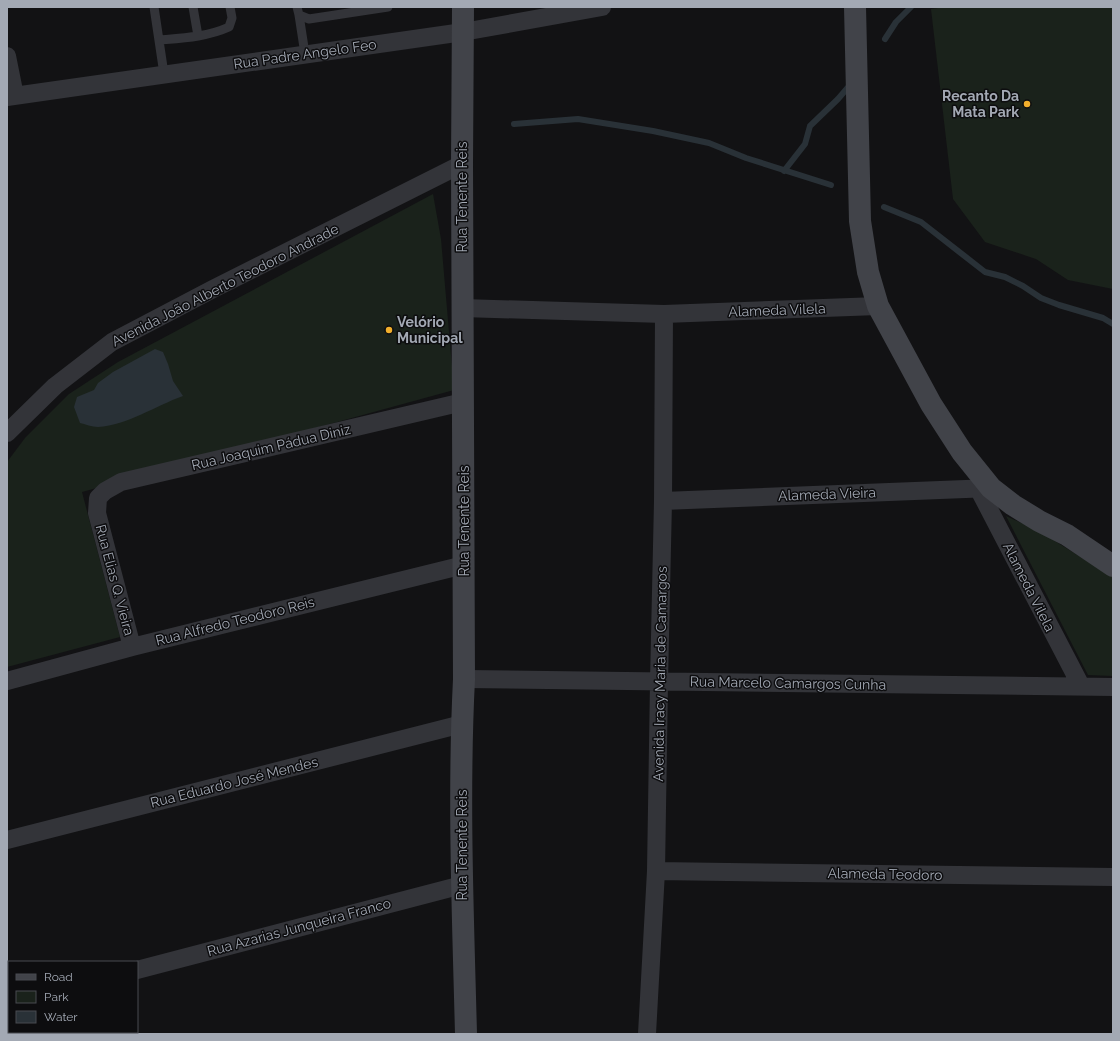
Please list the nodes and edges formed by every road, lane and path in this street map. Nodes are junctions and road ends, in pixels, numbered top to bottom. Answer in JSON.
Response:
{"nodes":[{"id":1,"x":154,"y":7,"type":"edge"},
{"id":2,"x":193,"y":7,"type":"edge"},
{"id":3,"x":230,"y":7,"type":"edge"},
{"id":4,"x":388,"y":7,"type":"edge"},
{"id":5,"x":463,"y":7,"type":"edge"},
{"id":6,"x":602,"y":7,"type":"edge"},
{"id":7,"x":855,"y":7,"type":"edge"},
{"id":8,"x":344,"y":10,"type":"edge"},
{"id":9,"x":298,"y":11,"type":"edge"},
{"id":10,"x":463,"y":32,"type":"junction"},
{"id":11,"x":198,"y":36,"type":"junction"},
{"id":12,"x":159,"y":40,"type":"junction"},
{"id":13,"x":305,"y":54,"type":"junction"},
{"id":14,"x":7,"y":56,"type":"edge"},
{"id":15,"x":164,"y":74,"type":"junction"},
{"id":16,"x":11,"y":97,"type":"edge"},
{"id":17,"x":462,"y":164,"type":"junction"},
{"id":18,"x":878,"y":306,"type":"junction"},
{"id":19,"x":462,"y":308,"type":"junction"},
{"id":20,"x":664,"y":314,"type":"junction"},
{"id":21,"x":463,"y":402,"type":"junction"},
{"id":22,"x":7,"y":433,"type":"edge"},
{"id":23,"x":984,"y":488,"type":"junction"},
{"id":24,"x":663,"y":501,"type":"junction"},
{"id":25,"x":97,"y":513,"type":"joint"},
{"id":26,"x":464,"y":565,"type":"junction"},
{"id":27,"x":1113,"y":566,"type":"edge"},
{"id":28,"x":132,"y":647,"type":"junction"},
{"id":29,"x":464,"y":679,"type":"junction"},
{"id":30,"x":7,"y":681,"type":"edge"},
{"id":31,"x":659,"y":682,"type":"junction"},
{"id":32,"x":1081,"y":686,"type":"junction"},
{"id":33,"x":1113,"y":687,"type":"edge"},
{"id":34,"x":462,"y":724,"type":"junction"},
{"id":35,"x":7,"y":840,"type":"edge"},
{"id":36,"x":656,"y":871,"type":"junction"},
{"id":37,"x":1113,"y":877,"type":"edge"},
{"id":38,"x":462,"y":885,"type":"junction"},
{"id":39,"x":138,"y":970,"type":"edge"},
{"id":40,"x":466,"y":1034,"type":"edge"},
{"id":41,"x":647,"y":1034,"type":"edge"}],
"edges":[{"from":1,"to":12,"type":"lane"},
{"from":2,"to":11,"type":"lane"},
{"from":3,"to":11,"type":"lane"},
{"from":4,"to":8,"type":"lane"},
{"from":5,"to":10,"type":"street","name":"Rua Tenente Reis"},
{"from":6,"to":10,"type":"street","name":"Rua Padre Angelo Feo"},
{"from":7,"to":18,"type":"street"},
{"from":8,"to":9,"type":"lane"},
{"from":9,"to":13,"type":"lane"},
{"from":10,"to":13,"type":"street","name":"Rua Padre Angelo Feo"},
{"from":10,"to":17,"type":"street","name":"Rua Tenente Reis"},
{"from":11,"to":12,"type":"lane"},
{"from":12,"to":15,"type":"lane"},
{"from":13,"to":15,"type":"street","name":"Rua Padre Angelo Feo"},
{"from":14,"to":16,"type":"street"},
{"from":15,"to":16,"type":"street","name":"Rua Padre Angelo Feo"},
{"from":17,"to":19,"type":"street","name":"Rua Tenente Reis"},
{"from":17,"to":22,"type":"street","name":"Avenida João Alberto Teodoro Andrade"},
{"from":18,"to":20,"type":"street","name":"Alameda Vilela"},
{"from":18,"to":23,"type":"street","name":"Alameda Vilela"},
{"from":19,"to":20,"type":"street","name":"Alameda Vilela"},
{"from":19,"to":21,"type":"street","name":"Rua Tenente Reis"},
{"from":20,"to":24,"type":"street","name":"Avenida Iracy Maria de Camargos"},
{"from":21,"to":25,"type":"street","name":"Rua Joaquim Pádua Diniz"},
{"from":21,"to":26,"type":"street","name":"Rua Tenente Reis"},
{"from":23,"to":24,"type":"street","name":"Alameda Vieira"},
{"from":23,"to":27,"type":"street"},
{"from":23,"to":32,"type":"street","name":"Alameda Vilela"},
{"from":24,"to":31,"type":"street","name":"Avenida Iracy Maria de Camargos"},
{"from":25,"to":28,"type":"street","name":"Rua Elias Q. Vieira"},
{"from":26,"to":28,"type":"street","name":"Rua Alfredo Teodoro Reis"},
{"from":26,"to":29,"type":"street","name":"Rua Tenente Reis"},
{"from":28,"to":30,"type":"street","name":"Rua Alfredo Teodoro Reis"},
{"from":29,"to":31,"type":"street","name":"Rua Marcelo Camargos Cunha"},
{"from":29,"to":34,"type":"street","name":"Rua Tenente Reis"},
{"from":31,"to":32,"type":"street","name":"Rua Marcelo Camargos Cunha"},
{"from":31,"to":36,"type":"street","name":"Avenida Iracy Maria de Camargos"},
{"from":32,"to":33,"type":"street","name":"Rua Marcelo Camargos Cunha"},
{"from":34,"to":35,"type":"street","name":"Rua Eduardo José Mendes"},
{"from":34,"to":38,"type":"street","name":"Rua Tenente Reis"},
{"from":36,"to":37,"type":"street","name":"Alameda Teodoro"},
{"from":36,"to":41,"type":"street","name":"Avenida Iracy Maria de Camargos"},
{"from":38,"to":39,"type":"street","name":"Rua Azarias Junqueira Franco"},
{"from":38,"to":40,"type":"street","name":"Rua Tenente Reis"}]}
